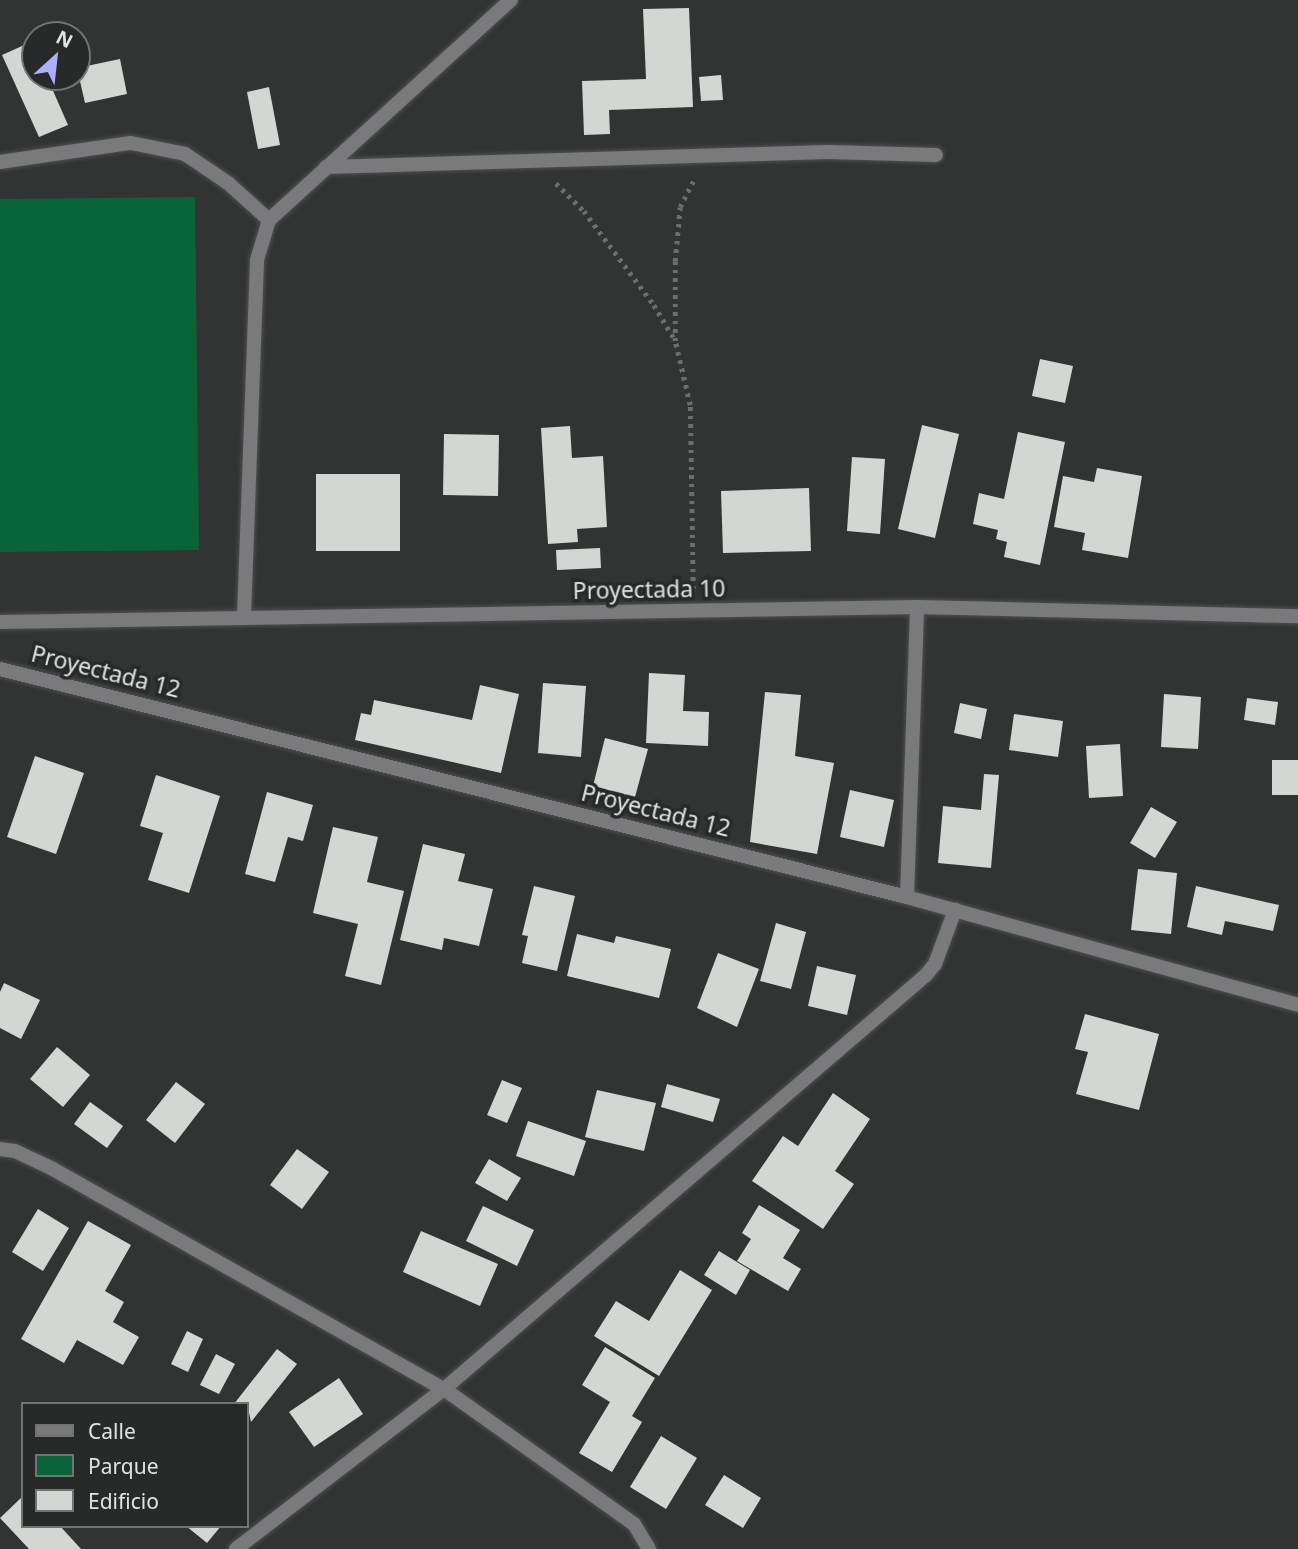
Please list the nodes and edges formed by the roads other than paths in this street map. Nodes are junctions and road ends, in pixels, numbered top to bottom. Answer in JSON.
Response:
{"nodes":[{"id":1,"x":508,"y":1,"type":"edge"},
{"id":2,"x":936,"y":155,"type":"dead end"},
{"id":3,"x":0,"y":162,"type":"edge"},
{"id":4,"x":326,"y":167,"type":"junction"},
{"id":5,"x":269,"y":220,"type":"junction"},
{"id":6,"x":917,"y":607,"type":"junction"},
{"id":7,"x":244,"y":615,"type":"junction"},
{"id":8,"x":1298,"y":616,"type":"edge"},
{"id":9,"x":0,"y":622,"type":"edge"},
{"id":10,"x":0,"y":669,"type":"edge"},
{"id":11,"x":907,"y":897,"type":"junction"},
{"id":12,"x":955,"y":910,"type":"junction"},
{"id":13,"x":1298,"y":1005,"type":"edge"},
{"id":14,"x":0,"y":1149,"type":"edge"},
{"id":15,"x":444,"y":1389,"type":"junction"},
{"id":16,"x":236,"y":1549,"type":"edge"},
{"id":17,"x":649,"y":1549,"type":"edge"}],
"edges":[{"from":1,"to":4,"type":"street"},
{"from":2,"to":4,"type":"street"},
{"from":3,"to":5,"type":"street"},
{"from":4,"to":5,"type":"street"},
{"from":5,"to":7,"type":"street"},
{"from":6,"to":7,"type":"street","name":"Proyectada 10"},
{"from":6,"to":8,"type":"street","name":"Proyectada 10"},
{"from":6,"to":11,"type":"street"},
{"from":7,"to":9,"type":"street","name":"Proyectada 10"},
{"from":10,"to":11,"type":"street","name":"Proyectada 12"},
{"from":11,"to":12,"type":"street","name":"Proyectada 12"},
{"from":12,"to":13,"type":"street","name":"Proyectada 12"},
{"from":12,"to":15,"type":"street"},
{"from":14,"to":15,"type":"street"},
{"from":15,"to":16,"type":"street"},
{"from":15,"to":17,"type":"street"}]}
